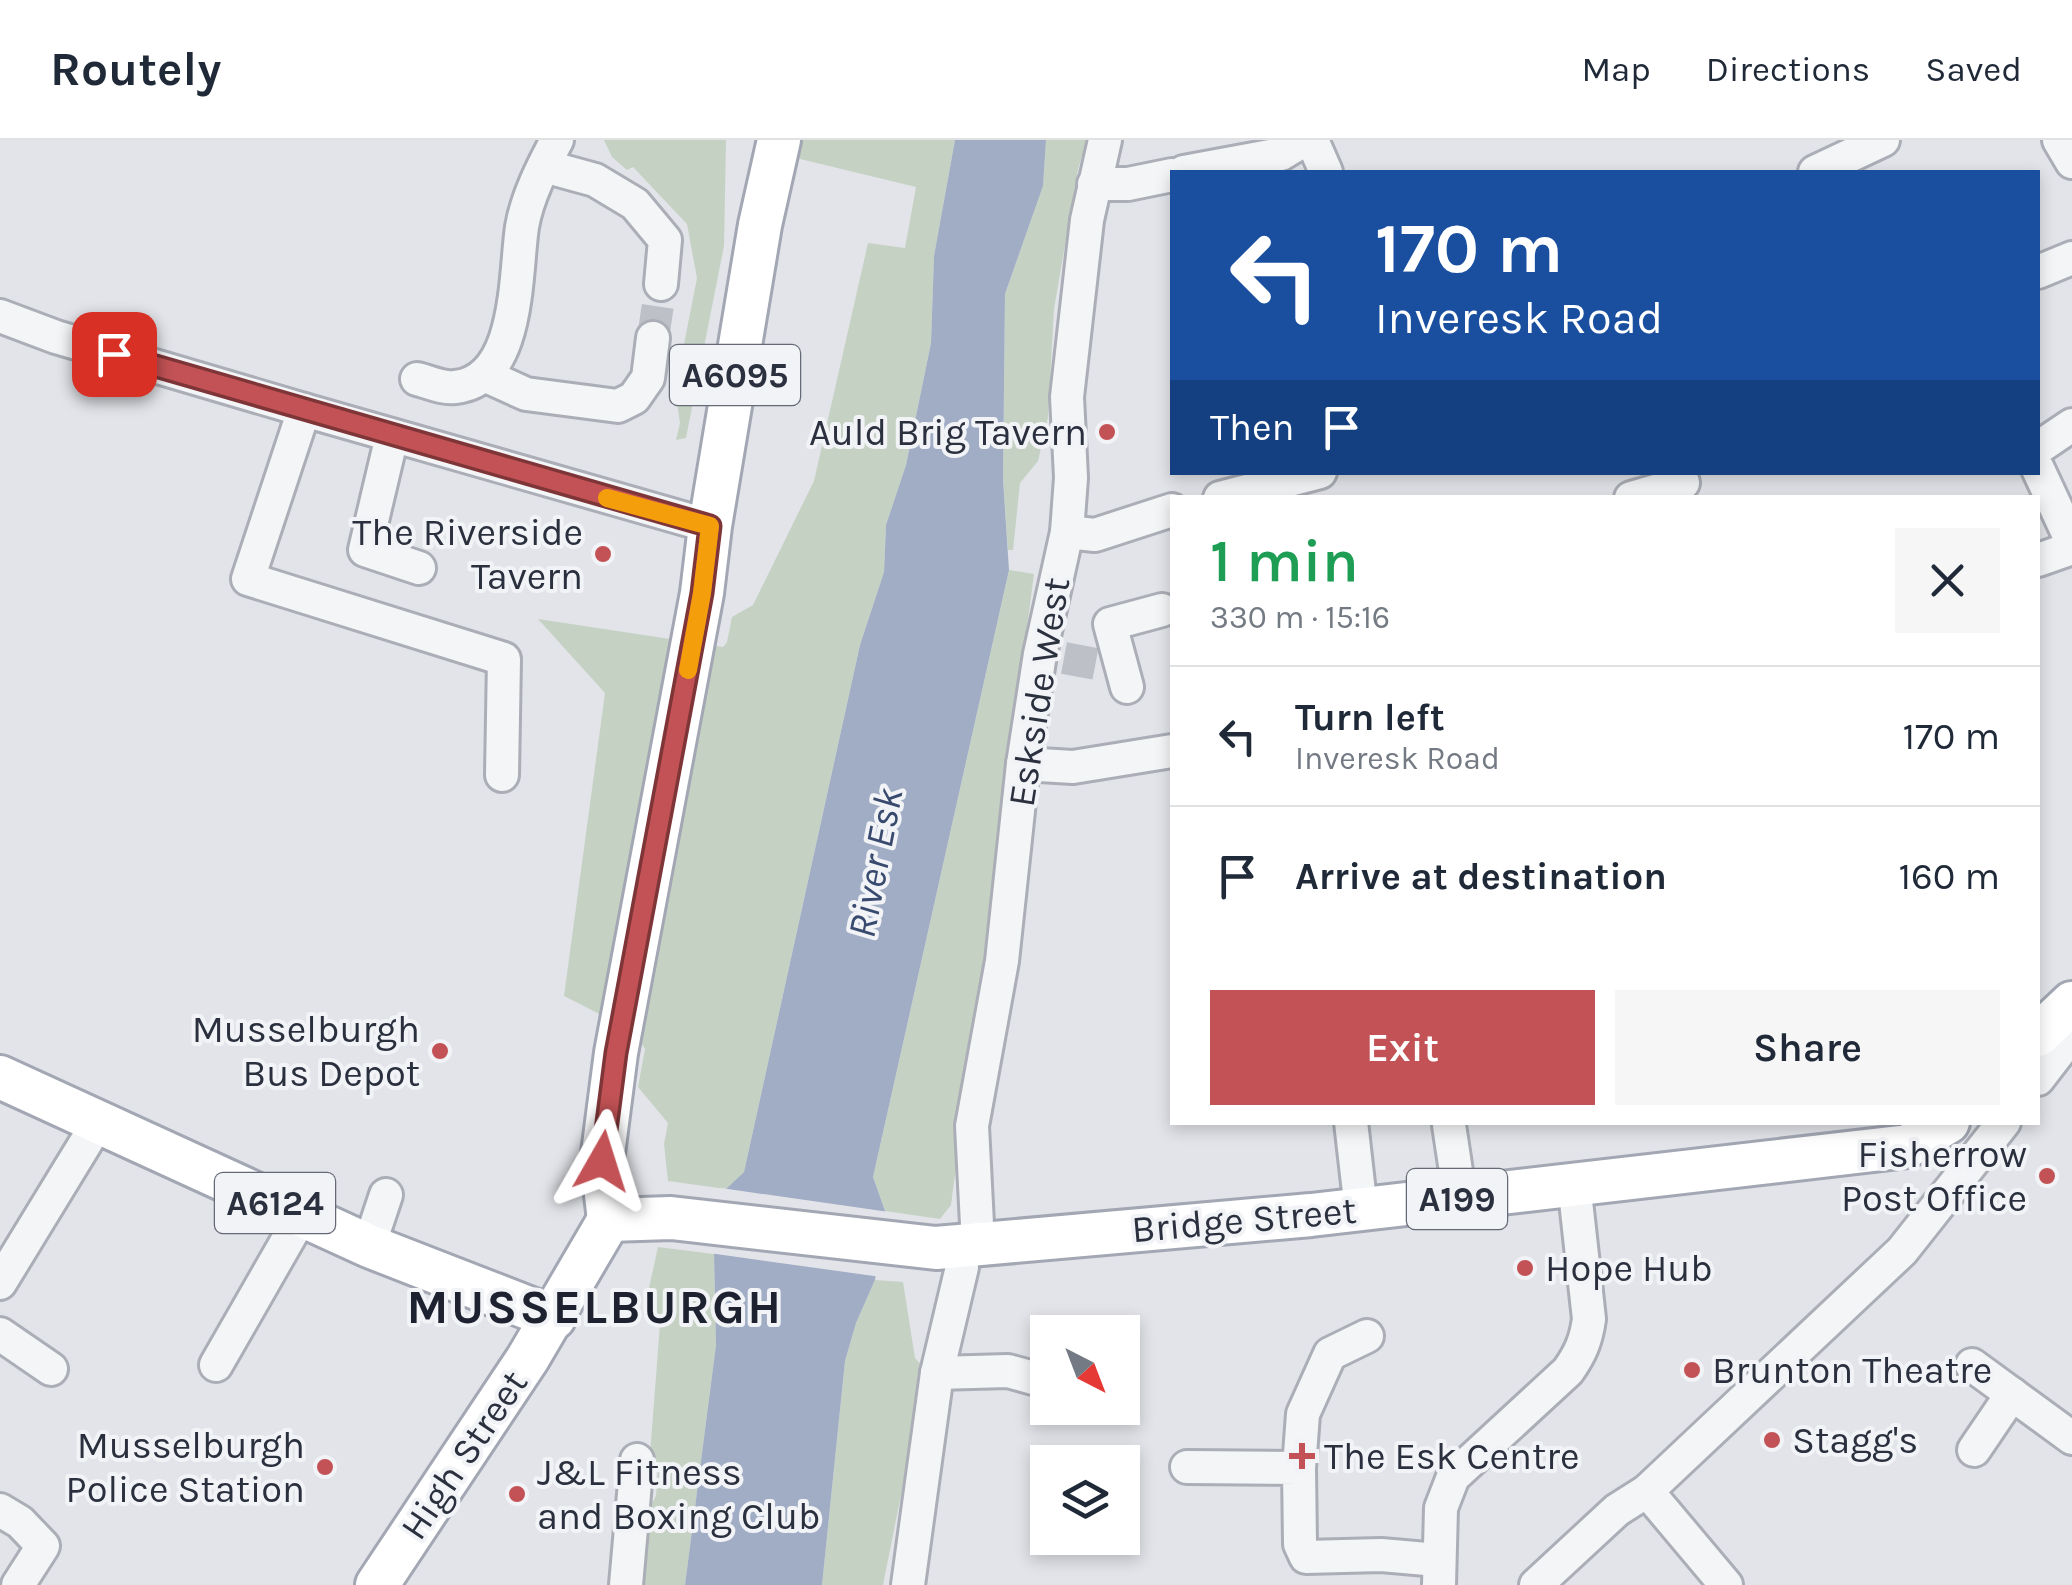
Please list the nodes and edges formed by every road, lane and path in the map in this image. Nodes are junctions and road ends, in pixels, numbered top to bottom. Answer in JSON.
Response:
{"nodes":[{"id":1,"x":760,"y":140,"type":"edge"},
{"id":2,"x":779,"y":140,"type":"edge"},
{"id":3,"x":1105,"y":140,"type":"edge"},
{"id":4,"x":1304,"y":140,"type":"edge"},
{"id":5,"x":1312,"y":140,"type":"edge"},
{"id":6,"x":1883,"y":140,"type":"edge"},
{"id":7,"x":2058,"y":140,"type":"edge"},
{"id":8,"x":550,"y":153,"type":"edge"},
{"id":9,"x":2072,"y":162,"type":"edge"},
{"id":10,"x":1195,"y":170,"type":"edge"},
{"id":11,"x":1325,"y":170,"type":"edge"},
{"id":12,"x":1819,"y":170,"type":"edge"},
{"id":13,"x":1170,"y":175,"type":"edge"},
{"id":14,"x":1094,"y":184,"type":"junction"},
{"id":15,"x":760,"y":225,"type":"junction"},
{"id":16,"x":2072,"y":258,"type":"edge"},
{"id":17,"x":2040,"y":271,"type":"edge"},
{"id":18,"x":660,"y":284,"type":"tunnel mouth"},
{"id":19,"x":0,"y":316,"type":"edge"},
{"id":20,"x":653,"y":338,"type":"tunnel mouth"},
{"id":21,"x":484,"y":375,"type":"junction"},
{"id":22,"x":417,"y":379,"type":"dead end"},
{"id":23,"x":304,"y":410,"type":"junction"},
{"id":24,"x":2072,"y":425,"type":"edge"},
{"id":25,"x":392,"y":436,"type":"junction"},
{"id":26,"x":2040,"y":447,"type":"edge"},
{"id":27,"x":2040,"y":473,"type":"edge"},
{"id":28,"x":1310,"y":475,"type":"edge"},
{"id":29,"x":1681,"y":475,"type":"edge"},
{"id":30,"x":1240,"y":495,"type":"edge"},
{"id":31,"x":1641,"y":495,"type":"edge"},
{"id":32,"x":1170,"y":511,"type":"edge"},
{"id":33,"x":710,"y":526,"type":"junction"},
{"id":34,"x":1068,"y":532,"type":"junction"},
{"id":35,"x":2072,"y":545,"type":"edge"},
{"id":36,"x":2040,"y":559,"type":"edge"},
{"id":37,"x":420,"y":568,"type":"dead end"},
{"id":38,"x":1162,"y":610,"type":"dead end"},
{"id":39,"x":1090,"y":667,"type":"junction"},
{"id":40,"x":1170,"y":751,"type":"edge"},
{"id":41,"x":1023,"y":764,"type":"junction"},
{"id":42,"x":502,"y":775,"type":"dead end"},
{"id":43,"x":2053,"y":1020,"type":"edge"},
{"id":44,"x":0,"y":1077,"type":"edge"},
{"id":45,"x":2040,"y":1077,"type":"edge"},
{"id":46,"x":99,"y":1121,"type":"junction"},
{"id":47,"x":1351,"y":1125,"type":"edge"},
{"id":48,"x":1449,"y":1125,"type":"edge"},
{"id":49,"x":2002,"y":1125,"type":"edge"},
{"id":50,"x":1941,"y":1128,"type":"edge"},
{"id":51,"x":1574,"y":1184,"type":"junction"},
{"id":52,"x":386,"y":1195,"type":"dead end"},
{"id":53,"x":1460,"y":1198,"type":"junction"},
{"id":54,"x":1360,"y":1210,"type":"junction"},
{"id":55,"x":302,"y":1215,"type":"junction"},
{"id":56,"x":609,"y":1220,"type":"junction"},
{"id":57,"x":369,"y":1246,"type":"junction"},
{"id":58,"x":958,"y":1246,"type":"junction"},
{"id":59,"x":0,"y":1283,"type":"edge"},
{"id":60,"x":554,"y":1318,"type":"junction"},
{"id":61,"x":0,"y":1334,"type":"edge"},
{"id":62,"x":1367,"y":1336,"type":"dead end"},
{"id":63,"x":216,"y":1364,"type":"dead end"},
{"id":64,"x":1972,"y":1365,"type":"dead end"},
{"id":65,"x":51,"y":1368,"type":"dead end"},
{"id":66,"x":937,"y":1373,"type":"junction"},
{"id":67,"x":1030,"y":1377,"type":"edge"},
{"id":68,"x":2012,"y":1394,"type":"junction"},
{"id":69,"x":2072,"y":1438,"type":"edge"},
{"id":70,"x":1974,"y":1450,"type":"dead end"},
{"id":71,"x":637,"y":1460,"type":"dead end"},
{"id":72,"x":1187,"y":1467,"type":"dead end"},
{"id":73,"x":1299,"y":1468,"type":"junction"},
{"id":74,"x":1647,"y":1491,"type":"junction"},
{"id":75,"x":0,"y":1510,"type":"edge"},
{"id":76,"x":1439,"y":1572,"type":"edge"},
{"id":77,"x":18,"y":1585,"type":"edge"},
{"id":78,"x":377,"y":1585,"type":"edge"},
{"id":79,"x":626,"y":1585,"type":"edge"},
{"id":80,"x":908,"y":1585,"type":"edge"},
{"id":81,"x":1536,"y":1585,"type":"edge"},
{"id":82,"x":1726,"y":1585,"type":"edge"}],
"edges":[{"from":1,"to":15,"type":"main road","number":"A6095"},
{"from":2,"to":15,"type":"main road","number":"A6095"},
{"from":3,"to":14,"type":"street","name":"Eskside West"},
{"from":4,"to":10,"type":"street"},
{"from":5,"to":11,"type":"street"},
{"from":6,"to":12,"type":"street"},
{"from":7,"to":9,"type":"street"},
{"from":8,"to":18,"type":"street"},
{"from":8,"to":21,"type":"street"},
{"from":13,"to":14,"type":"street"},
{"from":14,"to":34,"type":"street","name":"Eskside West"},
{"from":15,"to":33,"type":"main road","number":"A6095"},
{"from":16,"to":17,"type":"street"},
{"from":19,"to":23,"type":"street"},
{"from":20,"to":21,"type":"street"},
{"from":21,"to":22,"type":"street"},
{"from":23,"to":25,"type":"street"},
{"from":23,"to":42,"type":"street"},
{"from":24,"to":26,"type":"street"},
{"from":25,"to":33,"type":"street"},
{"from":25,"to":37,"type":"street"},
{"from":27,"to":35,"type":"street"},
{"from":28,"to":30,"type":"street"},
{"from":29,"to":31,"type":"street"},
{"from":32,"to":34,"type":"street"},
{"from":33,"to":56,"type":"main road","number":"A6095"},
{"from":34,"to":39,"type":"street","name":"Eskside West"},
{"from":35,"to":36,"type":"street"},
{"from":38,"to":39,"type":"street"},
{"from":39,"to":41,"type":"street","name":"Eskside West"},
{"from":40,"to":41,"type":"street"},
{"from":41,"to":58,"type":"street","name":"Eskside West"},
{"from":43,"to":45,"type":"street"},
{"from":44,"to":46,"type":"main road","number":"A6124"},
{"from":46,"to":55,"type":"main road","number":"A6124"},
{"from":46,"to":59,"type":"street"},
{"from":47,"to":54,"type":"street"},
{"from":48,"to":53,"type":"street"},
{"from":49,"to":74,"type":"street"},
{"from":50,"to":51,"type":"main road","name":"Bridge Street","number":"A199"},
{"from":51,"to":53,"type":"main road","name":"Bridge Street","number":"A199"},
{"from":51,"to":76,"type":"street"},
{"from":52,"to":57,"type":"street"},
{"from":53,"to":54,"type":"main road","name":"Bridge Street","number":"A199"},
{"from":54,"to":58,"type":"main road","name":"Bridge Street","number":"A199"},
{"from":55,"to":57,"type":"main road","number":"A6124"},
{"from":55,"to":63,"type":"street"},
{"from":56,"to":58,"type":"main road","name":"Bridge Street","number":"A199"},
{"from":56,"to":60,"type":"main road","name":"High Street"},
{"from":57,"to":60,"type":"main road","number":"A6124"},
{"from":58,"to":66,"type":"street","name":"Eskside West"},
{"from":60,"to":78,"type":"main road","name":"High Street"},
{"from":61,"to":65,"type":"street"},
{"from":62,"to":73,"type":"street"},
{"from":64,"to":68,"type":"street"},
{"from":66,"to":67,"type":"street"},
{"from":66,"to":80,"type":"street","name":"Eskside West"},
{"from":68,"to":69,"type":"street"},
{"from":68,"to":70,"type":"street"},
{"from":71,"to":79,"type":"street"},
{"from":72,"to":73,"type":"street"},
{"from":73,"to":76,"type":"street"},
{"from":74,"to":81,"type":"street"},
{"from":74,"to":82,"type":"street"},
{"from":75,"to":77,"type":"street"}]}
